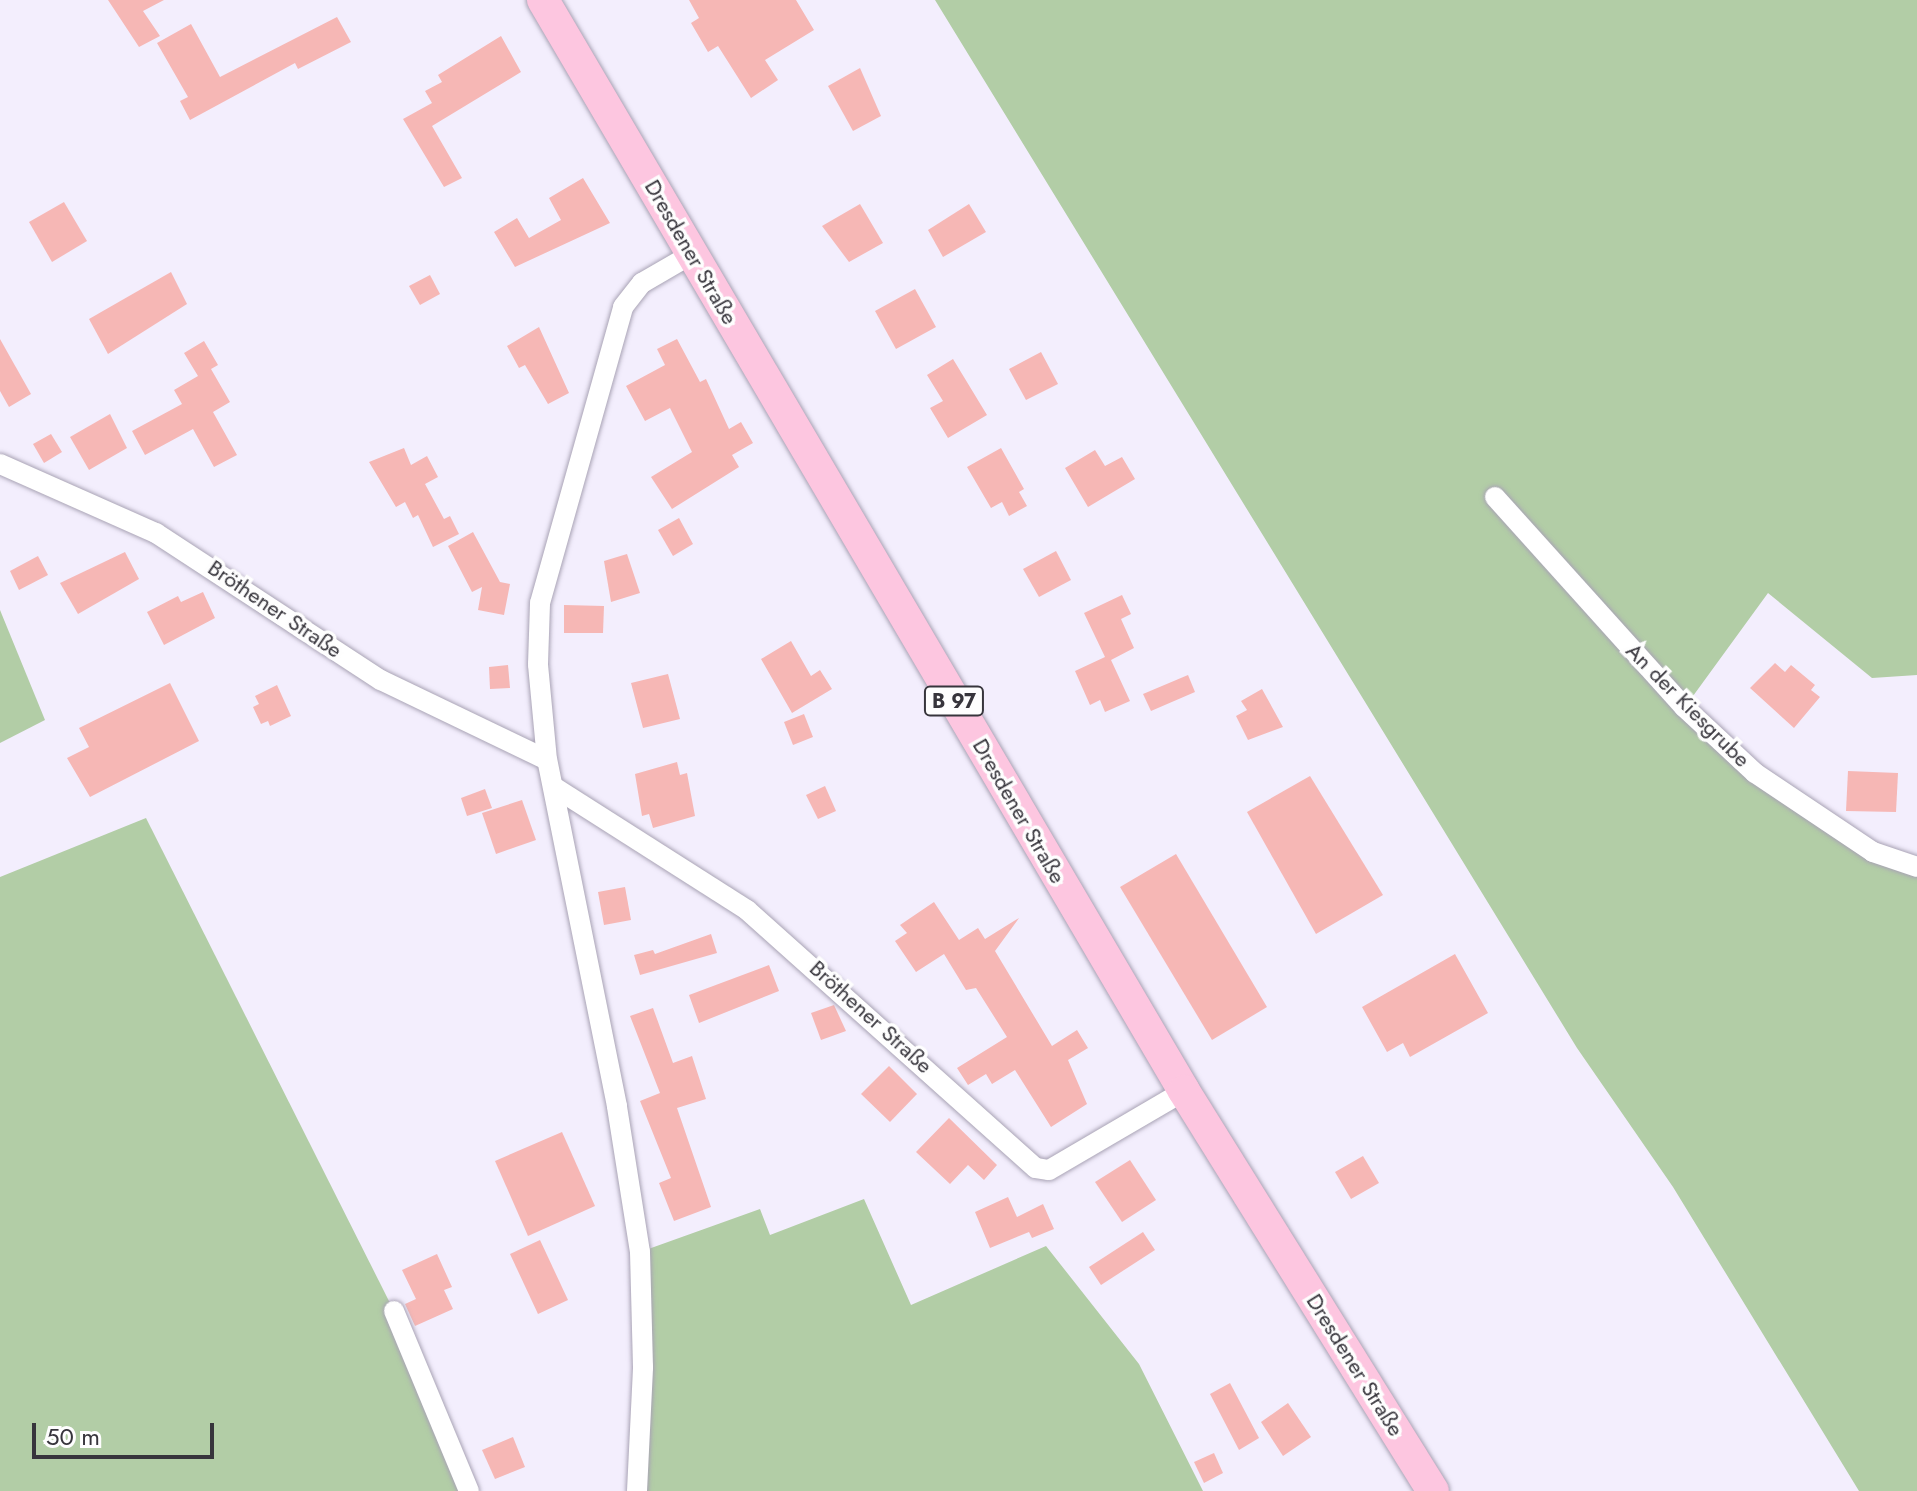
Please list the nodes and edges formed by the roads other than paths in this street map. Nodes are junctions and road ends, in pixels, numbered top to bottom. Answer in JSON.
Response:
{"nodes":[{"id":1,"x":543,"y":0,"type":"edge"},
{"id":2,"x":692,"y":254,"type":"junction"},
{"id":3,"x":0,"y":464,"type":"edge"},
{"id":4,"x":1495,"y":497,"type":"dead end"},
{"id":5,"x":547,"y":760,"type":"junction"},
{"id":6,"x":554,"y":787,"type":"junction"},
{"id":7,"x":1917,"y":867,"type":"edge"},
{"id":8,"x":1184,"y":1091,"type":"junction"},
{"id":9,"x":394,"y":1311,"type":"dead end"},
{"id":10,"x":469,"y":1491,"type":"edge"},
{"id":11,"x":637,"y":1491,"type":"edge"},
{"id":12,"x":1433,"y":1491,"type":"edge"}],
"edges":[{"from":1,"to":2,"type":"main road","name":"Dresdener Straße","number":"B 97"},
{"from":2,"to":5,"type":"street"},
{"from":2,"to":8,"type":"main road","name":"Dresdener Straße","number":"B 97"},
{"from":3,"to":5,"type":"street","name":"Bröthener Straße"},
{"from":4,"to":7,"type":"street","name":"An der Kiesgrube"},
{"from":5,"to":6,"type":"street"},
{"from":6,"to":8,"type":"street","name":"Bröthener Straße"},
{"from":6,"to":11,"type":"street"},
{"from":8,"to":12,"type":"main road","name":"Dresdener Straße","number":"B 97"},
{"from":9,"to":10,"type":"street"}]}
